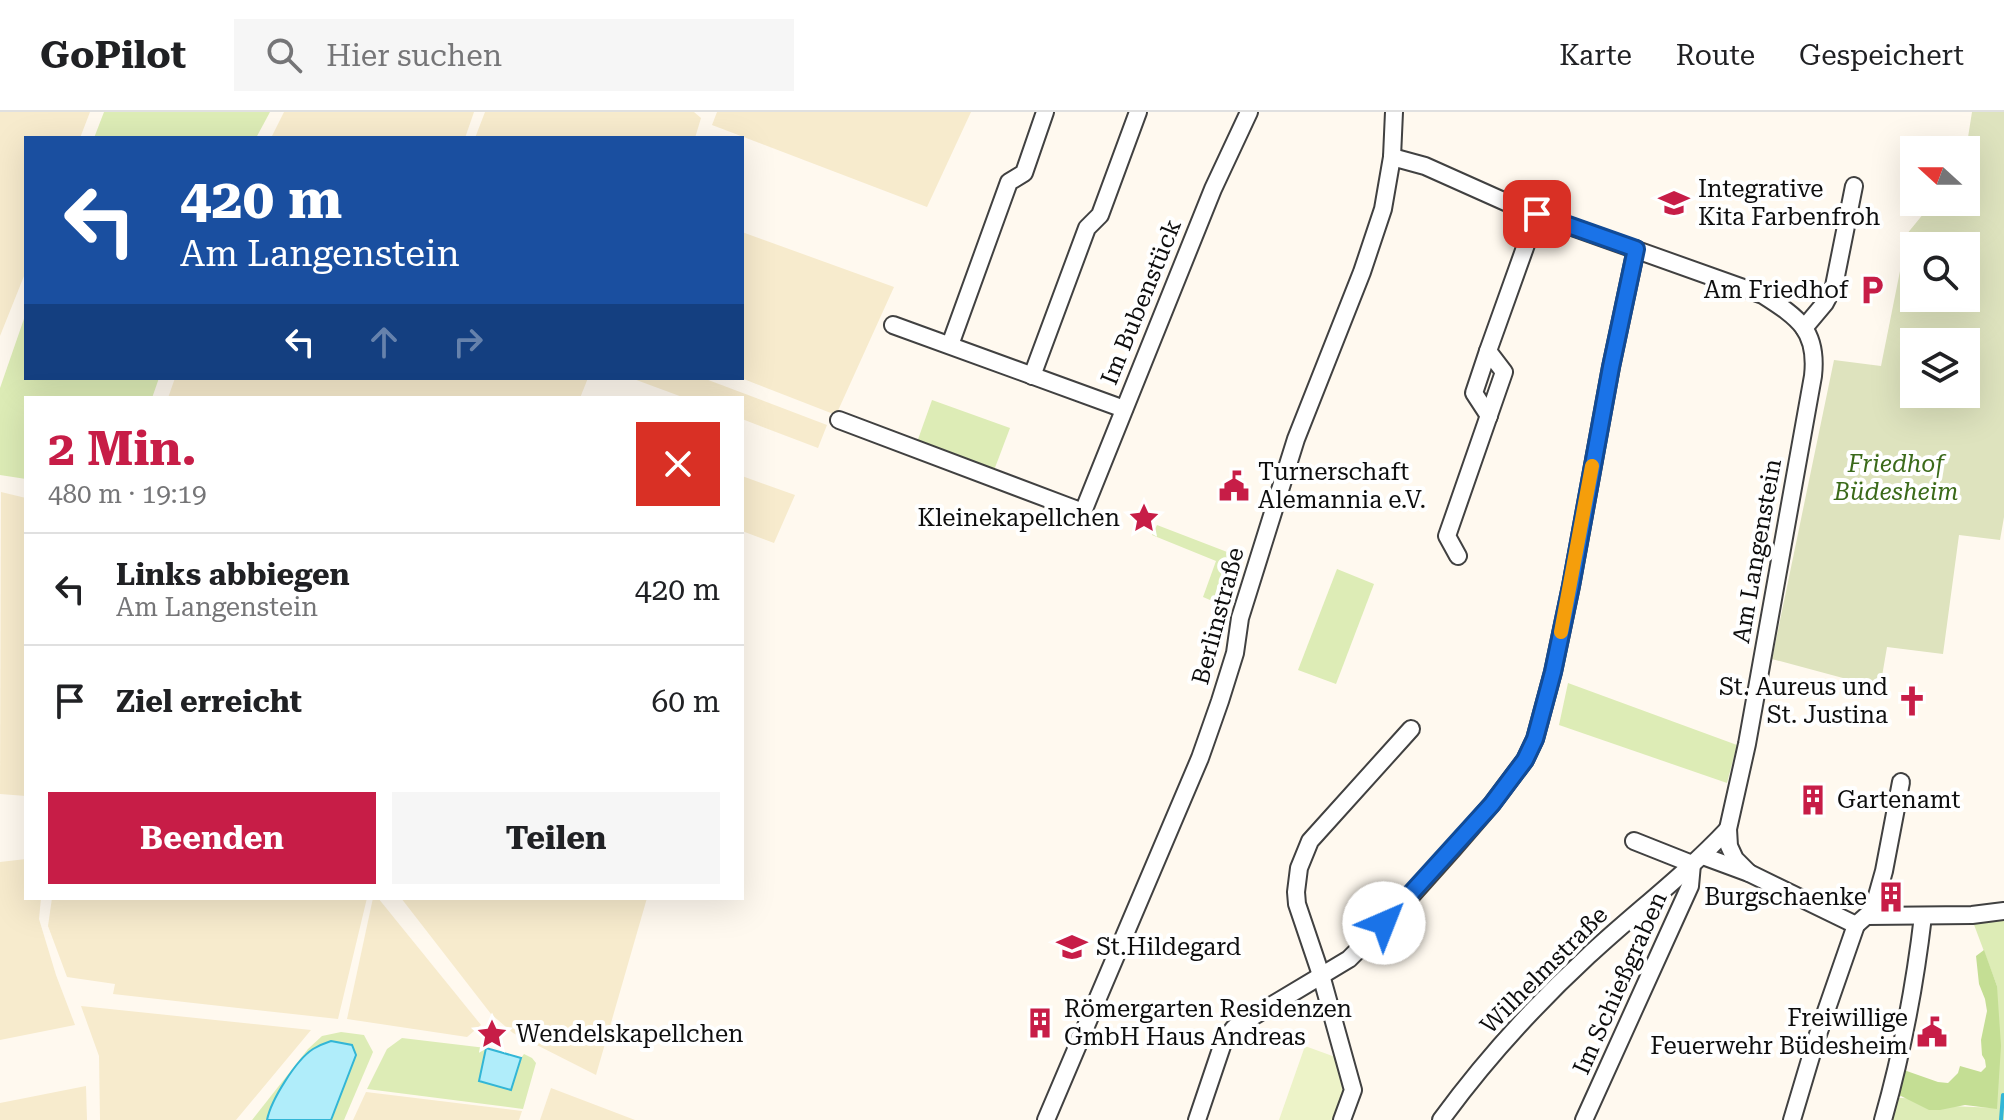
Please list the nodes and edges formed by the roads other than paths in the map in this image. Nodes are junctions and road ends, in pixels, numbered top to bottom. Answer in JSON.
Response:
{"nodes":[{"id":1,"x":1045,"y":112,"type":"edge"},
{"id":2,"x":1138,"y":112,"type":"edge"},
{"id":3,"x":1249,"y":112,"type":"edge"},
{"id":4,"x":1394,"y":112,"type":"edge"},
{"id":5,"x":1392,"y":157,"type":"junction"},
{"id":6,"x":1854,"y":186,"type":"dead end"},
{"id":7,"x":1537,"y":214,"type":"junction"},
{"id":8,"x":1636,"y":249,"type":"junction"},
{"id":9,"x":893,"y":325,"type":"dead end"},
{"id":10,"x":1804,"y":328,"type":"junction"},
{"id":11,"x":950,"y":345,"type":"junction"},
{"id":12,"x":1032,"y":376,"type":"junction"},
{"id":13,"x":1124,"y":409,"type":"junction"},
{"id":14,"x":839,"y":420,"type":"dead end"},
{"id":15,"x":1458,"y":556,"type":"dead end"},
{"id":16,"x":1411,"y":729,"type":"dead end"},
{"id":17,"x":1901,"y":782,"type":"dead end"},
{"id":18,"x":1728,"y":829,"type":"junction"},
{"id":19,"x":1634,"y":841,"type":"dead end"},
{"id":20,"x":1698,"y":860,"type":"junction"},
{"id":21,"x":1749,"y":873,"type":"junction"},
{"id":22,"x":2004,"y":911,"type":"edge"},
{"id":23,"x":1923,"y":916,"type":"junction"},
{"id":24,"x":1861,"y":920,"type":"junction"},
{"id":25,"x":1321,"y":975,"type":"junction"},
{"id":26,"x":1046,"y":1120,"type":"edge"},
{"id":27,"x":1197,"y":1120,"type":"edge"},
{"id":28,"x":1342,"y":1120,"type":"edge"},
{"id":29,"x":1441,"y":1120,"type":"edge"},
{"id":30,"x":1584,"y":1120,"type":"edge"},
{"id":31,"x":1792,"y":1120,"type":"edge"},
{"id":32,"x":1883,"y":1120,"type":"edge"}],
"edges":[{"from":1,"to":11,"type":"street"},
{"from":2,"to":12,"type":"street"},
{"from":3,"to":13,"type":"street","name":"Im Bubenstück"},
{"from":4,"to":5,"type":"street","name":"Berlinstraße"},
{"from":5,"to":7,"type":"street"},
{"from":5,"to":26,"type":"street","name":"Berlinstraße"},
{"from":6,"to":10,"type":"street"},
{"from":7,"to":8,"type":"street"},
{"from":7,"to":15,"type":"street"},
{"from":8,"to":10,"type":"street"},
{"from":8,"to":25,"type":"street"},
{"from":9,"to":11,"type":"street"},
{"from":10,"to":18,"type":"street","name":"Am Langenstein"},
{"from":11,"to":12,"type":"street"},
{"from":12,"to":13,"type":"street"},
{"from":13,"to":14,"type":"street","name":"Im Bubenstück"},
{"from":16,"to":25,"type":"street"},
{"from":17,"to":24,"type":"street"},
{"from":18,"to":20,"type":"street","name":"Wilhelmstraße"},
{"from":18,"to":21,"type":"street"},
{"from":19,"to":20,"type":"street"},
{"from":20,"to":21,"type":"street"},
{"from":20,"to":29,"type":"street","name":"Wilhelmstraße"},
{"from":20,"to":30,"type":"street","name":"Im Schießgraben"},
{"from":21,"to":24,"type":"street"},
{"from":22,"to":23,"type":"street"},
{"from":23,"to":24,"type":"street"},
{"from":23,"to":32,"type":"street"},
{"from":24,"to":31,"type":"street"},
{"from":25,"to":27,"type":"street"},
{"from":25,"to":28,"type":"street"}]}
